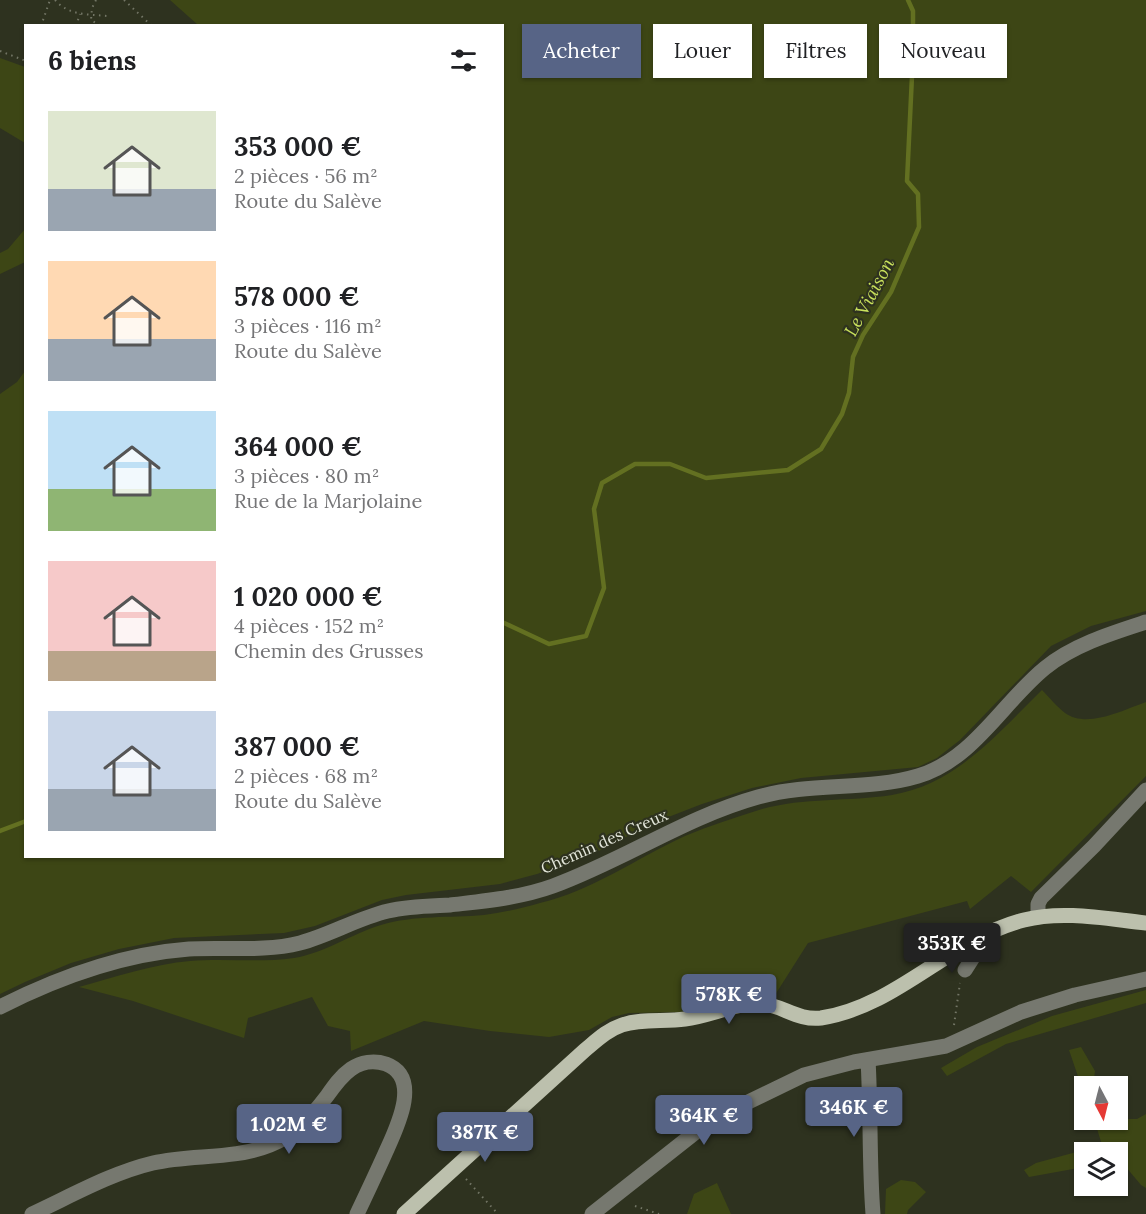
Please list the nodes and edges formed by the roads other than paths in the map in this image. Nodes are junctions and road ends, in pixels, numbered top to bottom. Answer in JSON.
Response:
{"nodes":[{"id":1,"x":1146,"y":622,"type":"edge"},
{"id":2,"x":1146,"y":790,"type":"edge"},
{"id":3,"x":1038,"y":917,"type":"junction"},
{"id":4,"x":1146,"y":923,"type":"edge"},
{"id":5,"x":979,"y":938,"type":"junction"},
{"id":6,"x":965,"y":970,"type":"road end"},
{"id":7,"x":1146,"y":978,"type":"edge"},
{"id":8,"x":0,"y":1007,"type":"edge"},
{"id":9,"x":868,"y":1060,"type":"junction"},
{"id":10,"x":32,"y":1214,"type":"edge"},
{"id":11,"x":357,"y":1214,"type":"edge"},
{"id":12,"x":404,"y":1214,"type":"edge"},
{"id":13,"x":592,"y":1214,"type":"edge"},
{"id":14,"x":873,"y":1214,"type":"edge"}],
"edges":[{"from":1,"to":8,"type":"street","name":"Chemin des Creux"},
{"from":2,"to":3,"type":"street"},
{"from":3,"to":4,"type":"main road"},
{"from":3,"to":5,"type":"main road"},
{"from":5,"to":6,"type":"street"},
{"from":5,"to":12,"type":"main road"},
{"from":7,"to":9,"type":"street"},
{"from":9,"to":13,"type":"street"},
{"from":9,"to":14,"type":"street"},
{"from":10,"to":11,"type":"street"}]}
